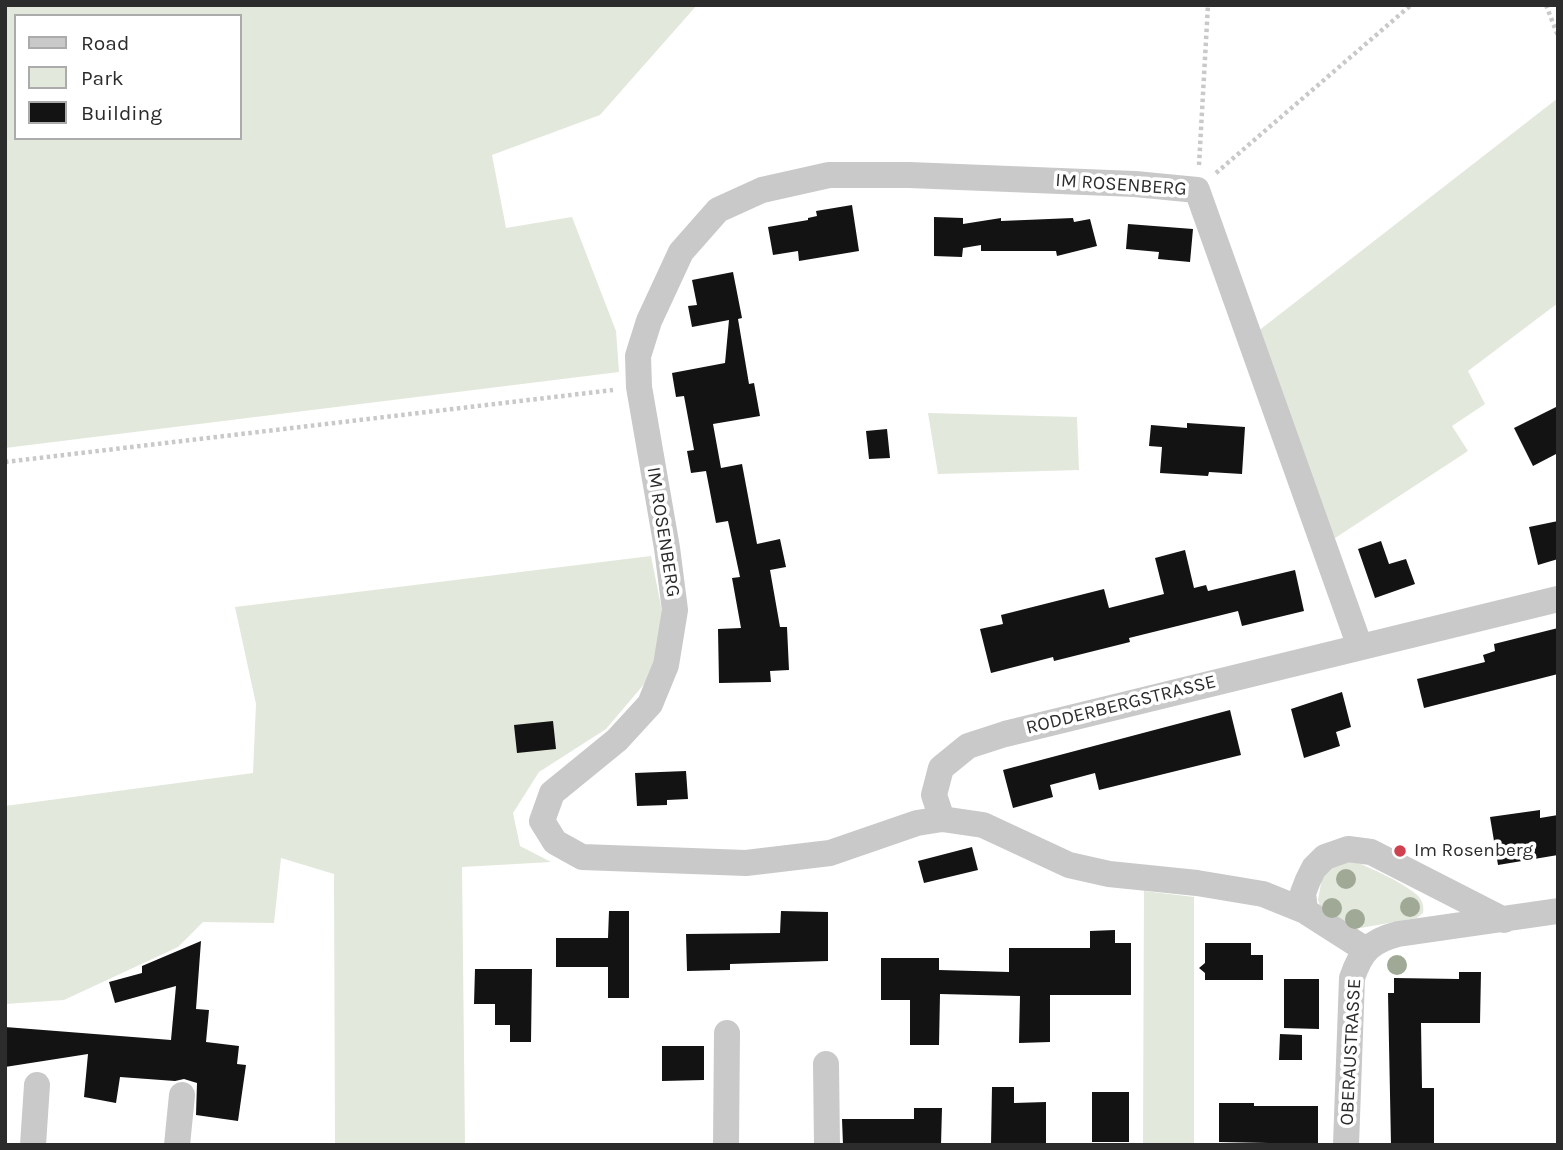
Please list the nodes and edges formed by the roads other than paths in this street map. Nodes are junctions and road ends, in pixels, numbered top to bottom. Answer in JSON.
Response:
{"nodes":[{"id":1,"x":1558,"y":599,"type":"edge"},
{"id":2,"x":1360,"y":647,"type":"junction"},
{"id":3,"x":943,"y":819,"type":"junction"},
{"id":4,"x":1305,"y":911,"type":"junction"},
{"id":5,"x":1558,"y":911,"type":"edge"},
{"id":6,"x":1504,"y":920,"type":"junction"},
{"id":7,"x":1366,"y":950,"type":"junction"},
{"id":8,"x":727,"y":1034,"type":"dead end"},
{"id":9,"x":826,"y":1064,"type":"dead end"},
{"id":10,"x":37,"y":1085,"type":"dead end"},
{"id":11,"x":182,"y":1095,"type":"dead end"},
{"id":12,"x":33,"y":1145,"type":"edge"},
{"id":13,"x":177,"y":1145,"type":"edge"},
{"id":14,"x":726,"y":1145,"type":"edge"},
{"id":15,"x":827,"y":1145,"type":"edge"},
{"id":16,"x":1346,"y":1145,"type":"edge"}],
"edges":[{"from":1,"to":2,"type":"street","name":"RODDERBERGSTRASSE"},
{"from":2,"to":3,"type":"street","name":"RODDERBERGSTRASSE"},
{"from":2,"to":3,"type":"street","name":"IM ROSENBERG"},
{"from":3,"to":4,"type":"street","name":"IM ROSENBERG"},
{"from":4,"to":6,"type":"street"},
{"from":4,"to":7,"type":"street","name":"IM ROSENBERG"},
{"from":5,"to":6,"type":"street"},
{"from":6,"to":7,"type":"street"},
{"from":7,"to":16,"type":"street","name":"OBERAUSTRASSE"},
{"from":8,"to":14,"type":"street"},
{"from":9,"to":15,"type":"street"},
{"from":10,"to":12,"type":"street"},
{"from":11,"to":13,"type":"street"}]}
